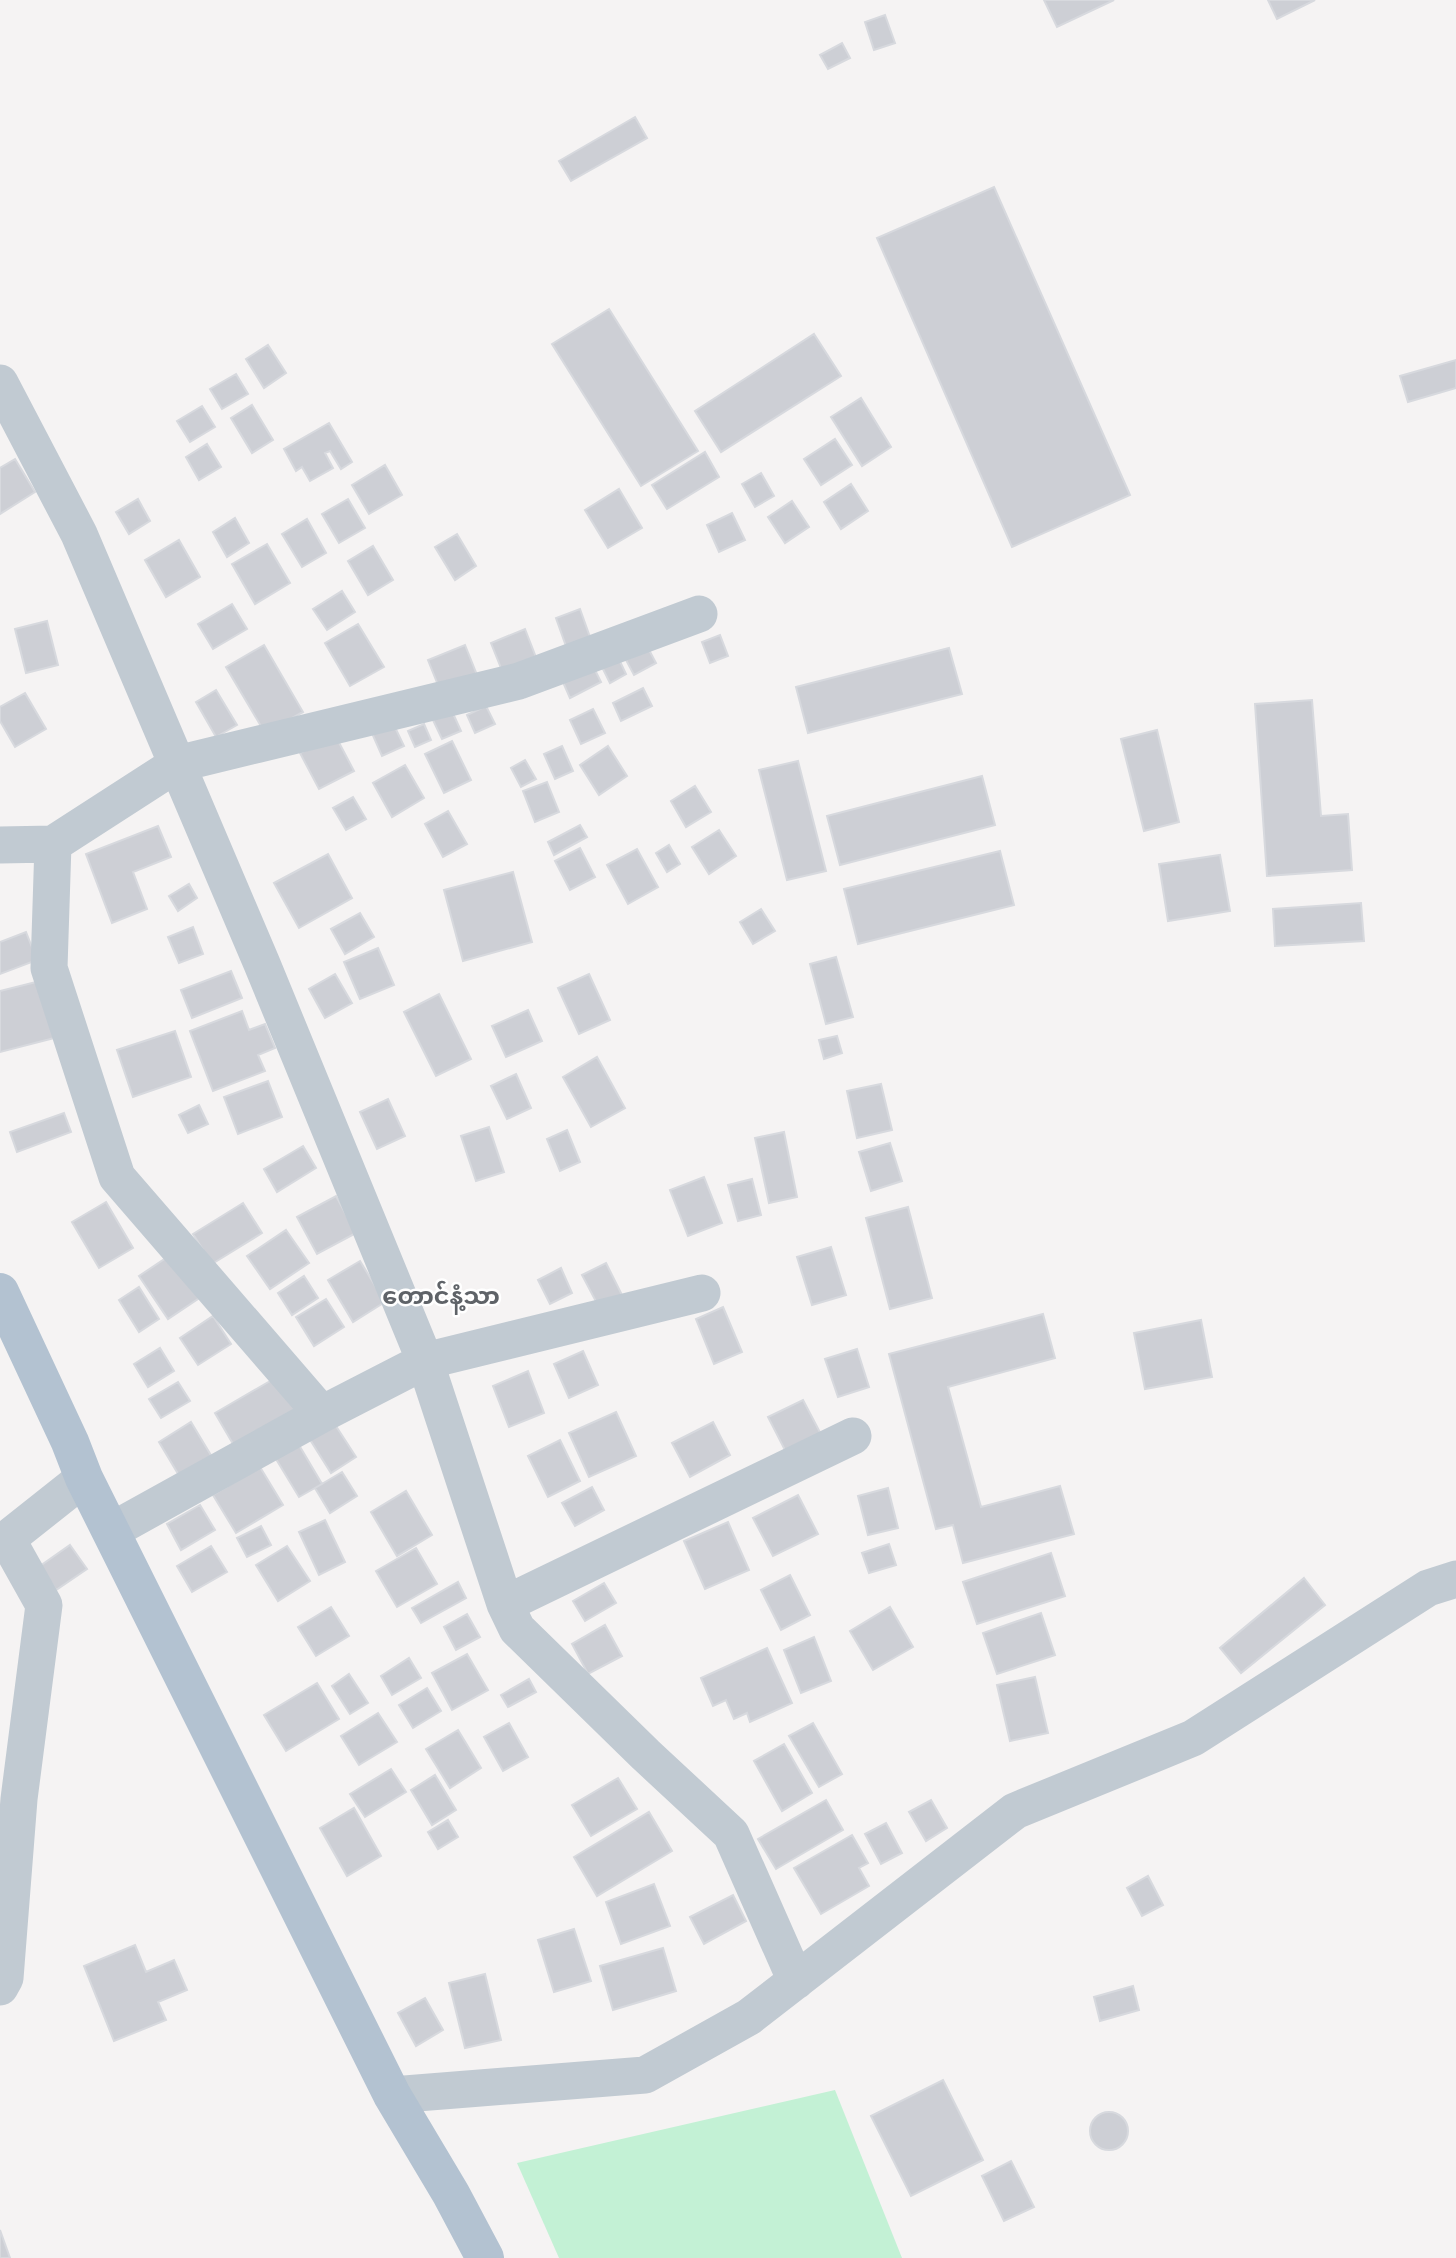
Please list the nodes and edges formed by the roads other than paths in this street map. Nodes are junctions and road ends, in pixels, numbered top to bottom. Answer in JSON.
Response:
{"nodes":[{"id":1,"x":0,"y":383,"type":"edge"},
{"id":2,"x":699,"y":614,"type":"dead end"},
{"id":3,"x":177,"y":764,"type":"junction"},
{"id":4,"x":52,"y":844,"type":"junction"},
{"id":5,"x":0,"y":845,"type":"edge"},
{"id":6,"x":0,"y":1292,"type":"edge"},
{"id":7,"x":702,"y":1293,"type":"dead end"},
{"id":8,"x":425,"y":1361,"type":"junction"},
{"id":9,"x":322,"y":1414,"type":"junction"},
{"id":10,"x":853,"y":1436,"type":"dead end"},
{"id":11,"x":84,"y":1478,"type":"junction"},
{"id":12,"x":111,"y":1531,"type":"junction"},
{"id":13,"x":1456,"y":1579,"type":"edge"},
{"id":14,"x":506,"y":1604,"type":"junction"},
{"id":15,"x":796,"y":1981,"type":"junction"},
{"id":16,"x":0,"y":1987,"type":"edge"},
{"id":17,"x":393,"y":2095,"type":"junction"},
{"id":18,"x":485,"y":2258,"type":"edge"}],
"edges":[{"from":1,"to":3,"type":"street"},
{"from":2,"to":3,"type":"street"},
{"from":3,"to":4,"type":"street"},
{"from":3,"to":8,"type":"street"},
{"from":4,"to":5,"type":"street"},
{"from":4,"to":9,"type":"street"},
{"from":6,"to":11,"type":"main road"},
{"from":7,"to":8,"type":"street"},
{"from":8,"to":9,"type":"street"},
{"from":8,"to":14,"type":"street"},
{"from":9,"to":12,"type":"street"},
{"from":10,"to":14,"type":"street"},
{"from":11,"to":12,"type":"main road"},
{"from":11,"to":16,"type":"street"},
{"from":12,"to":17,"type":"main road"},
{"from":13,"to":15,"type":"street"},
{"from":14,"to":15,"type":"street"},
{"from":15,"to":17,"type":"street"},
{"from":17,"to":18,"type":"main road"}]}
